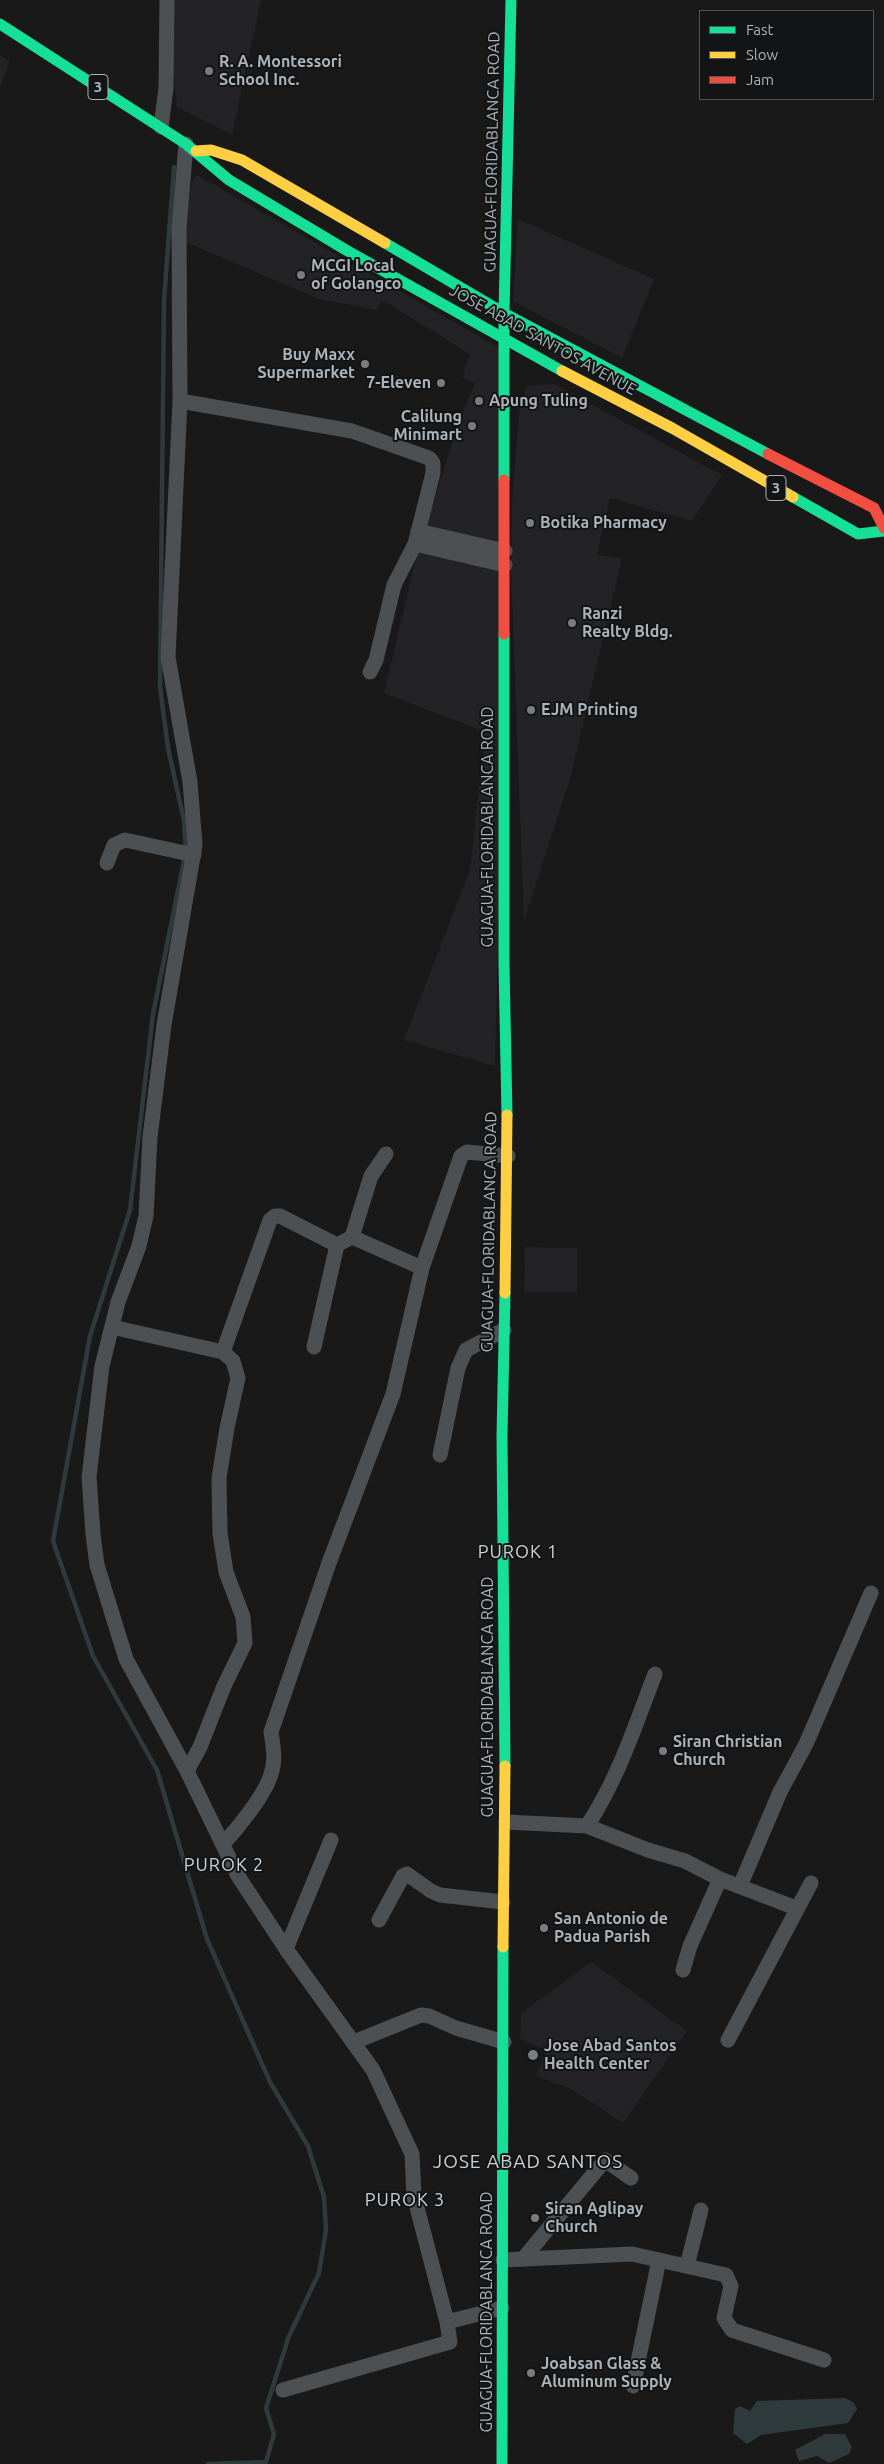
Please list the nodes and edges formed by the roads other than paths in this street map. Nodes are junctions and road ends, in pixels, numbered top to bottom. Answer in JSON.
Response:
{"nodes":[{"id":1,"x":167,"y":0,"type":"edge"},
{"id":2,"x":511,"y":0,"type":"edge"},
{"id":3,"x":0,"y":24,"type":"edge"},
{"id":4,"x":161,"y":127,"type":"junction"},
{"id":5,"x":191,"y":147,"type":"junction"},
{"id":6,"x":504,"y":313,"type":"junction"},
{"id":7,"x":504,"y":338,"type":"junction"},
{"id":8,"x":180,"y":400,"type":"junction"},
{"id":9,"x":884,"y":529,"type":"edge"},
{"id":10,"x":416,"y":537,"type":"junction"},
{"id":11,"x":505,"y":558,"type":"junction"},
{"id":12,"x":370,"y":672,"type":"dead end"},
{"id":13,"x":189,"y":854,"type":"junction"},
{"id":14,"x":107,"y":863,"type":"dead end"},
{"id":15,"x":386,"y":1154,"type":"dead end"},
{"id":16,"x":508,"y":1156,"type":"junction"},
{"id":17,"x":352,"y":1238,"type":"junction"},
{"id":18,"x":337,"y":1245,"type":"junction"},
{"id":19,"x":422,"y":1268,"type":"junction"},
{"id":20,"x":112,"y":1327,"type":"junction"},
{"id":21,"x":504,"y":1330,"type":"junction"},
{"id":22,"x":314,"y":1347,"type":"dead end"},
{"id":23,"x":223,"y":1352,"type":"junction"},
{"id":24,"x":440,"y":1456,"type":"dead end"},
{"id":25,"x":871,"y":1592,"type":"dead end"},
{"id":26,"x":655,"y":1674,"type":"dead end"},
{"id":27,"x":187,"y":1771,"type":"junction"},
{"id":28,"x":506,"y":1822,"type":"junction"},
{"id":29,"x":587,"y":1826,"type":"junction"},
{"id":30,"x":332,"y":1840,"type":"dead end"},
{"id":31,"x":223,"y":1844,"type":"junction"},
{"id":32,"x":720,"y":1878,"type":"junction"},
{"id":33,"x":811,"y":1883,"type":"dead end"},
{"id":34,"x":740,"y":1886,"type":"junction"},
{"id":35,"x":503,"y":1902,"type":"junction"},
{"id":36,"x":796,"y":1908,"type":"junction"},
{"id":37,"x":379,"y":1920,"type":"dead end"},
{"id":38,"x":286,"y":1949,"type":"junction"},
{"id":39,"x":683,"y":1970,"type":"dead end"},
{"id":40,"x":728,"y":2040,"type":"dead end"},
{"id":41,"x":354,"y":2042,"type":"junction"},
{"id":42,"x":504,"y":2042,"type":"junction"},
{"id":43,"x":631,"y":2178,"type":"dead end"},
{"id":44,"x":701,"y":2210,"type":"dead end"},
{"id":45,"x":523,"y":2259,"type":"junction"},
{"id":46,"x":503,"y":2260,"type":"junction"},
{"id":47,"x":659,"y":2260,"type":"junction"},
{"id":48,"x":687,"y":2266,"type":"junction"},
{"id":49,"x":502,"y":2308,"type":"junction"},
{"id":50,"x":447,"y":2322,"type":"junction"},
{"id":51,"x":824,"y":2360,"type":"dead end"},
{"id":52,"x":633,"y":2386,"type":"dead end"},
{"id":53,"x":283,"y":2390,"type":"dead end"},
{"id":54,"x":502,"y":2464,"type":"edge"}],
"edges":[{"from":1,"to":4,"type":"street"},
{"from":2,"to":6,"type":"main road","name":"GUAGUA-FLORIDABLANCA ROAD"},
{"from":3,"to":4,"type":"main road","name":"JOSE ABAD SANTOS AVENUE","number":"3"},
{"from":4,"to":5,"type":"main road","name":"JOSE ABAD SANTOS AVENUE","number":"3"},
{"from":5,"to":6,"type":"main road","name":"JOSE ABAD SANTOS AVENUE","number":"3"},
{"from":5,"to":7,"type":"main road","name":"JOSE ABAD SANTOS AVENUE","number":"3"},
{"from":5,"to":8,"type":"street"},
{"from":6,"to":7,"type":"main road","name":"GUAGUA-FLORIDABLANCA ROAD"},
{"from":6,"to":9,"type":"main road","name":"JOSE ABAD SANTOS AVENUE","number":"3"},
{"from":7,"to":9,"type":"main road","name":"JOSE ABAD SANTOS AVENUE","number":"3"},
{"from":7,"to":11,"type":"main road","name":"GUAGUA-FLORIDABLANCA ROAD"},
{"from":8,"to":10,"type":"street"},
{"from":8,"to":13,"type":"street"},
{"from":10,"to":11,"type":"street"},
{"from":10,"to":12,"type":"street"},
{"from":11,"to":16,"type":"main road","name":"GUAGUA-FLORIDABLANCA ROAD"},
{"from":13,"to":14,"type":"street"},
{"from":13,"to":20,"type":"street"},
{"from":15,"to":17,"type":"street"},
{"from":16,"to":19,"type":"street"},
{"from":16,"to":21,"type":"main road","name":"GUAGUA-FLORIDABLANCA ROAD"},
{"from":17,"to":18,"type":"street"},
{"from":17,"to":19,"type":"street"},
{"from":18,"to":22,"type":"street"},
{"from":18,"to":23,"type":"street"},
{"from":19,"to":31,"type":"street"},
{"from":20,"to":23,"type":"street"},
{"from":20,"to":27,"type":"street"},
{"from":21,"to":24,"type":"street"},
{"from":21,"to":28,"type":"main road","name":"GUAGUA-FLORIDABLANCA ROAD"},
{"from":23,"to":27,"type":"street"},
{"from":25,"to":34,"type":"street"},
{"from":26,"to":29,"type":"street"},
{"from":27,"to":31,"type":"street"},
{"from":28,"to":29,"type":"street"},
{"from":28,"to":35,"type":"main road","name":"GUAGUA-FLORIDABLANCA ROAD"},
{"from":29,"to":32,"type":"street"},
{"from":30,"to":38,"type":"street"},
{"from":31,"to":38,"type":"street"},
{"from":32,"to":34,"type":"street"},
{"from":32,"to":39,"type":"street"},
{"from":33,"to":36,"type":"street"},
{"from":34,"to":36,"type":"street"},
{"from":35,"to":37,"type":"street"},
{"from":35,"to":42,"type":"main road","name":"GUAGUA-FLORIDABLANCA ROAD"},
{"from":36,"to":40,"type":"street"},
{"from":38,"to":41,"type":"street"},
{"from":41,"to":42,"type":"street"},
{"from":41,"to":50,"type":"street"},
{"from":42,"to":46,"type":"main road","name":"GUAGUA-FLORIDABLANCA ROAD"},
{"from":43,"to":45,"type":"street"},
{"from":44,"to":48,"type":"street"},
{"from":45,"to":46,"type":"street"},
{"from":45,"to":47,"type":"street"},
{"from":46,"to":49,"type":"main road","name":"GUAGUA-FLORIDABLANCA ROAD"},
{"from":47,"to":48,"type":"street"},
{"from":47,"to":52,"type":"street"},
{"from":48,"to":51,"type":"street"},
{"from":49,"to":50,"type":"street"},
{"from":49,"to":54,"type":"main road","name":"GUAGUA-FLORIDABLANCA ROAD"},
{"from":50,"to":53,"type":"street"}]}
